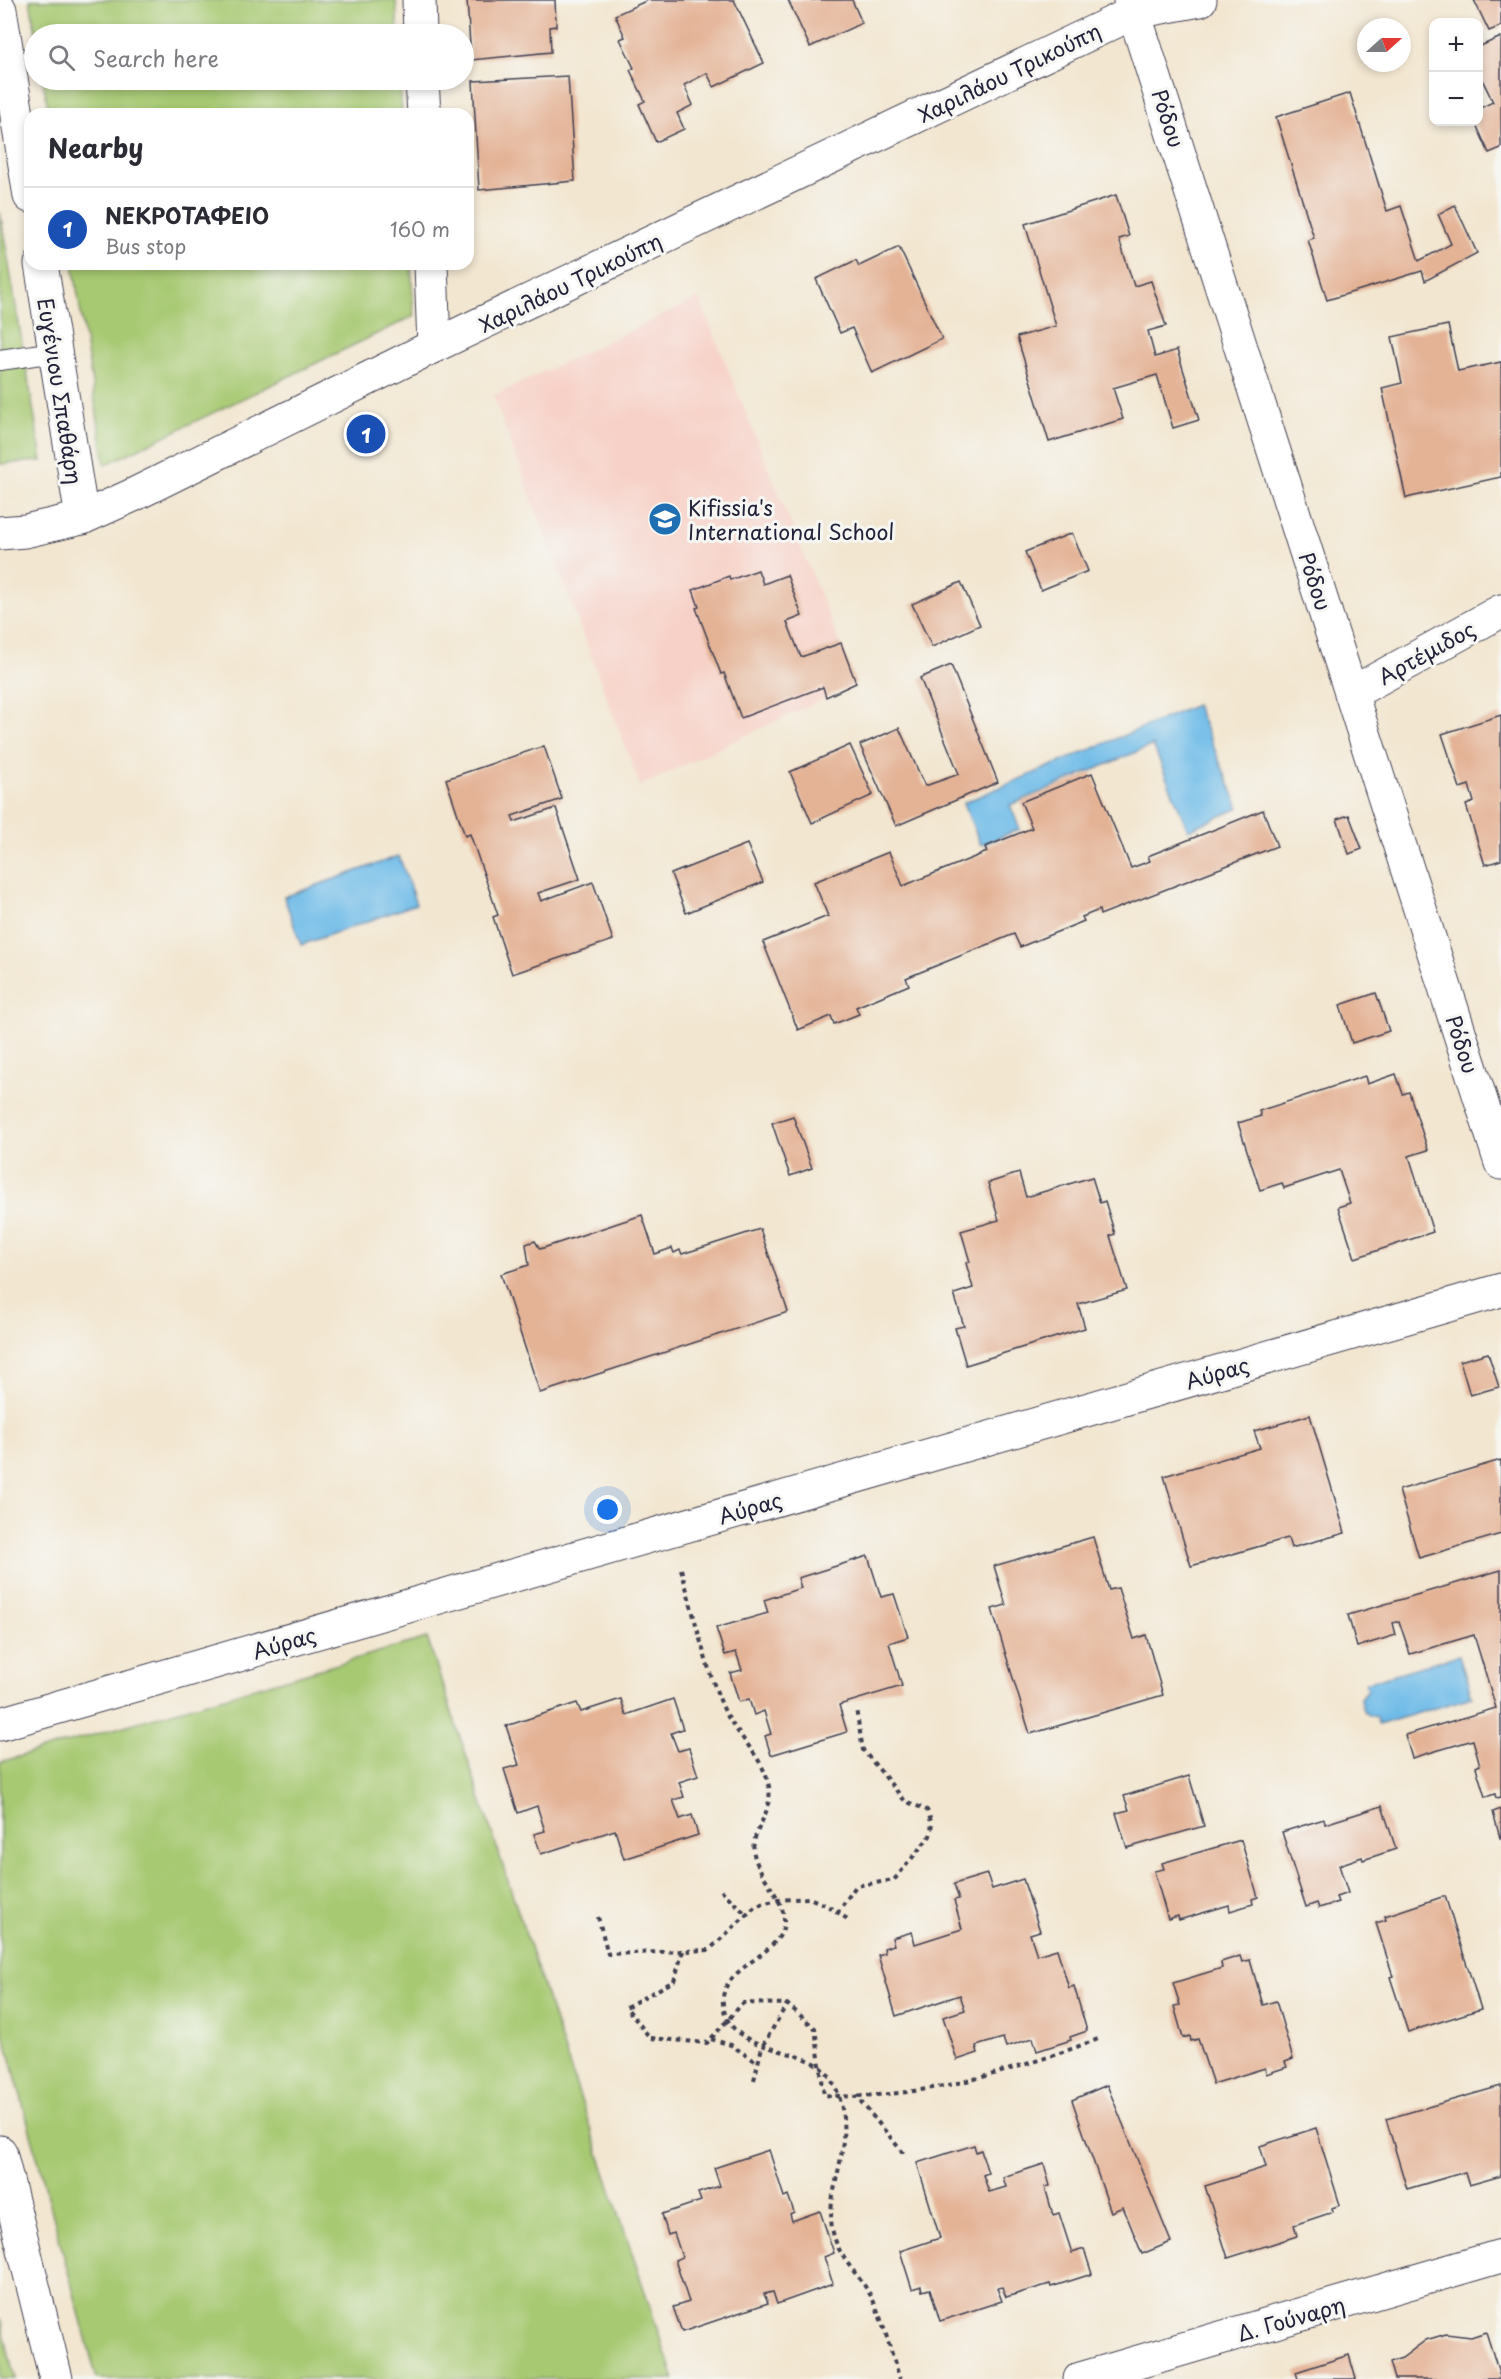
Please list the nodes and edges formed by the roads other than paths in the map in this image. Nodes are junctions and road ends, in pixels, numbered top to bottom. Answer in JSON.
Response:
{"nodes":[{"id":1,"x":419,"y":0,"type":"edge"},
{"id":2,"x":1200,"y":0,"type":"edge"},
{"id":3,"x":1138,"y":4,"type":"edge"},
{"id":4,"x":0,"y":10,"type":"edge"},
{"id":5,"x":420,"y":24,"type":"edge"},
{"id":6,"x":423,"y":90,"type":"edge"},
{"id":7,"x":424,"y":108,"type":"edge"},
{"id":8,"x":24,"y":158,"type":"edge"},
{"id":9,"x":42,"y":270,"type":"edge"},
{"id":10,"x":431,"y":270,"type":"edge"},
{"id":11,"x":434,"y":346,"type":"junction"},
{"id":12,"x":55,"y":352,"type":"junction"},
{"id":13,"x":0,"y":360,"type":"edge"},
{"id":14,"x":82,"y":518,"type":"junction"},
{"id":15,"x":0,"y":533,"type":"edge"},
{"id":16,"x":1501,"y":611,"type":"edge"},
{"id":17,"x":1352,"y":693,"type":"junction"},
{"id":18,"x":1501,"y":1163,"type":"edge"},
{"id":19,"x":1501,"y":1290,"type":"edge"},
{"id":20,"x":0,"y":1724,"type":"edge"},
{"id":21,"x":0,"y":2152,"type":"edge"},
{"id":22,"x":1501,"y":2256,"type":"edge"},
{"id":23,"x":1112,"y":2374,"type":"edge"},
{"id":24,"x":56,"y":2379,"type":"edge"},
{"id":25,"x":1080,"y":2379,"type":"edge"}],
"edges":[{"from":1,"to":5,"type":"street"},
{"from":2,"to":3,"type":"street","name":"Χαριλάου Τρικούπη"},
{"from":3,"to":11,"type":"street","name":"Χαριλάου Τρικούπη"},
{"from":3,"to":17,"type":"street","name":"Ρόδου"},
{"from":4,"to":8,"type":"street"},
{"from":6,"to":7,"type":"street"},
{"from":9,"to":12,"type":"street","name":"Ευγένιου Σπαθάρη"},
{"from":10,"to":11,"type":"street"},
{"from":11,"to":14,"type":"street","name":"Χαριλάου Τρικούπη"},
{"from":12,"to":13,"type":"lane"},
{"from":12,"to":14,"type":"street","name":"Ευγένιου Σπαθάρη"},
{"from":14,"to":15,"type":"street","name":"Χαριλάου Τρικούπη"},
{"from":16,"to":17,"type":"street","name":"Αρτέμιδος"},
{"from":17,"to":18,"type":"street","name":"Ρόδου"},
{"from":19,"to":20,"type":"street","name":"Αύρας"},
{"from":21,"to":24,"type":"street"},
{"from":22,"to":23,"type":"street","name":"Δ. Γούναρη"},
{"from":23,"to":25,"type":"street","name":"Δ. Γούναρη"}]}
